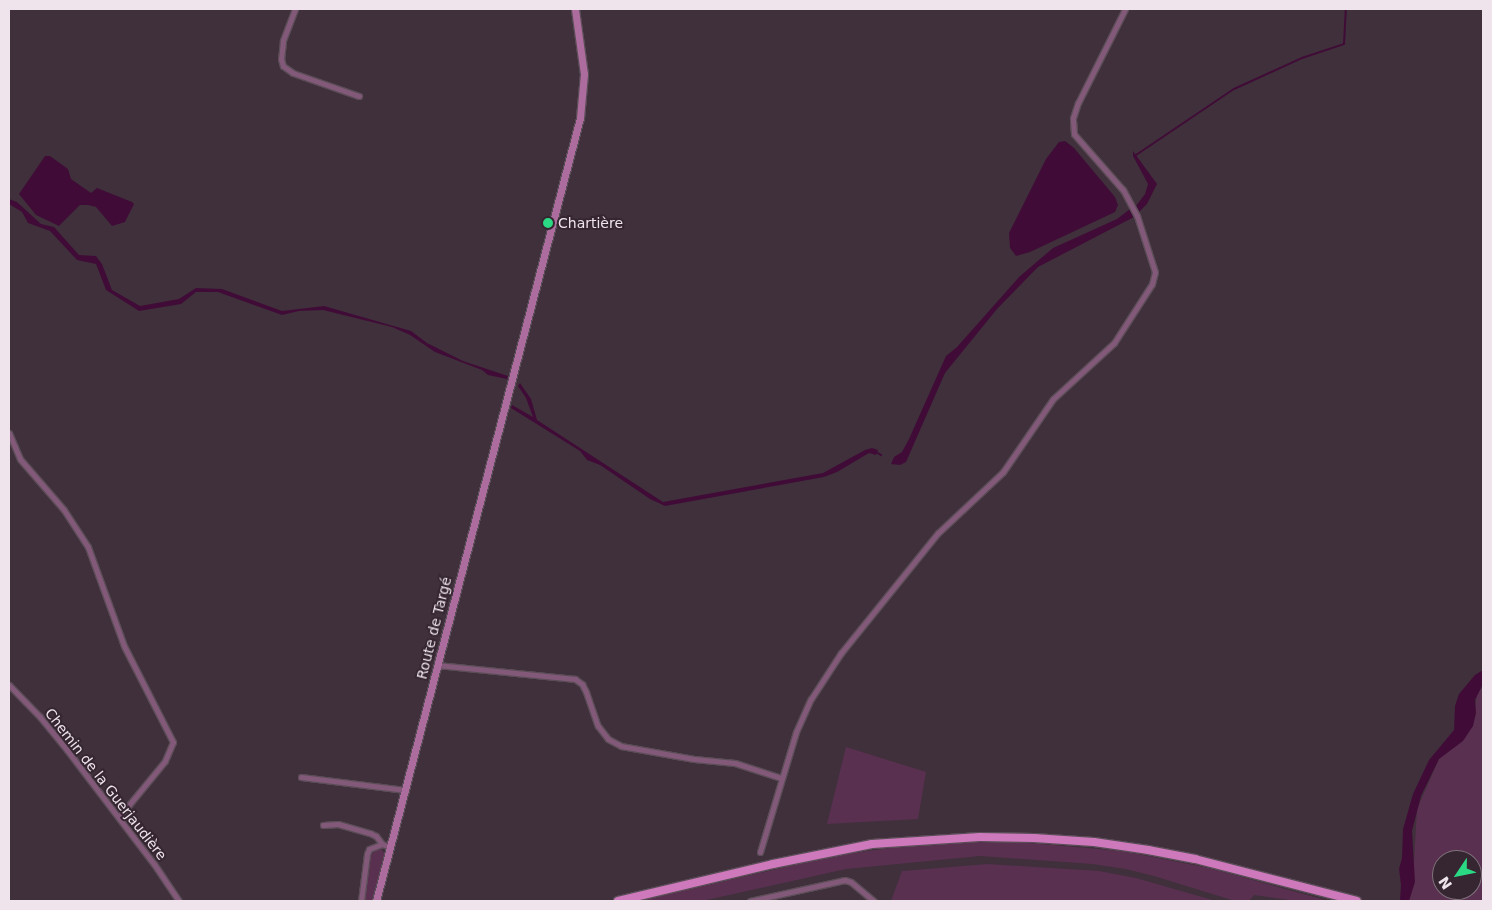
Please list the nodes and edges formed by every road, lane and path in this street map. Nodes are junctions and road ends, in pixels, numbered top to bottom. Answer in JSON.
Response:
{"nodes":[{"id":1,"x":295,"y":9,"type":"edge"},
{"id":2,"x":575,"y":9,"type":"edge"},
{"id":3,"x":1125,"y":9,"type":"edge"},
{"id":4,"x":359,"y":96,"type":"dead end"},
{"id":5,"x":9,"y":433,"type":"edge"},
{"id":6,"x":437,"y":665,"type":"junction"},
{"id":7,"x":9,"y":685,"type":"edge"},
{"id":8,"x":301,"y":777,"type":"dead end"},
{"id":9,"x":780,"y":778,"type":"junction"},
{"id":10,"x":405,"y":790,"type":"junction"},
{"id":11,"x":119,"y":817,"type":"junction"},
{"id":12,"x":323,"y":825,"type":"dead end"},
{"id":13,"x":382,"y":844,"type":"junction"},
{"id":14,"x":390,"y":847,"type":"junction"},
{"id":15,"x":760,"y":852,"type":"dead end"},
{"id":16,"x":179,"y":901,"type":"edge"},
{"id":17,"x":361,"y":901,"type":"edge"},
{"id":18,"x":378,"y":901,"type":"edge"},
{"id":19,"x":618,"y":901,"type":"edge"},
{"id":20,"x":750,"y":901,"type":"edge"},
{"id":21,"x":874,"y":901,"type":"edge"},
{"id":22,"x":1357,"y":901,"type":"edge"}],
"edges":[{"from":1,"to":4,"type":"street"},
{"from":2,"to":6,"type":"street","name":"Route de Targé"},
{"from":3,"to":9,"type":"street"},
{"from":5,"to":11,"type":"street"},
{"from":6,"to":9,"type":"street"},
{"from":6,"to":10,"type":"street","name":"Route de Targé"},
{"from":7,"to":11,"type":"street","name":"Chemin de la Guerjaudière"},
{"from":8,"to":10,"type":"street"},
{"from":9,"to":15,"type":"street"},
{"from":10,"to":14,"type":"street","name":"Route de Targé"},
{"from":11,"to":16,"type":"street","name":"Chemin de la Guerjaudière"},
{"from":12,"to":13,"type":"street"},
{"from":13,"to":14,"type":"street"},
{"from":13,"to":17,"type":"street"},
{"from":14,"to":18,"type":"street","name":"Route de Targé"},
{"from":19,"to":22,"type":"main road"},
{"from":20,"to":21,"type":"street"}]}
